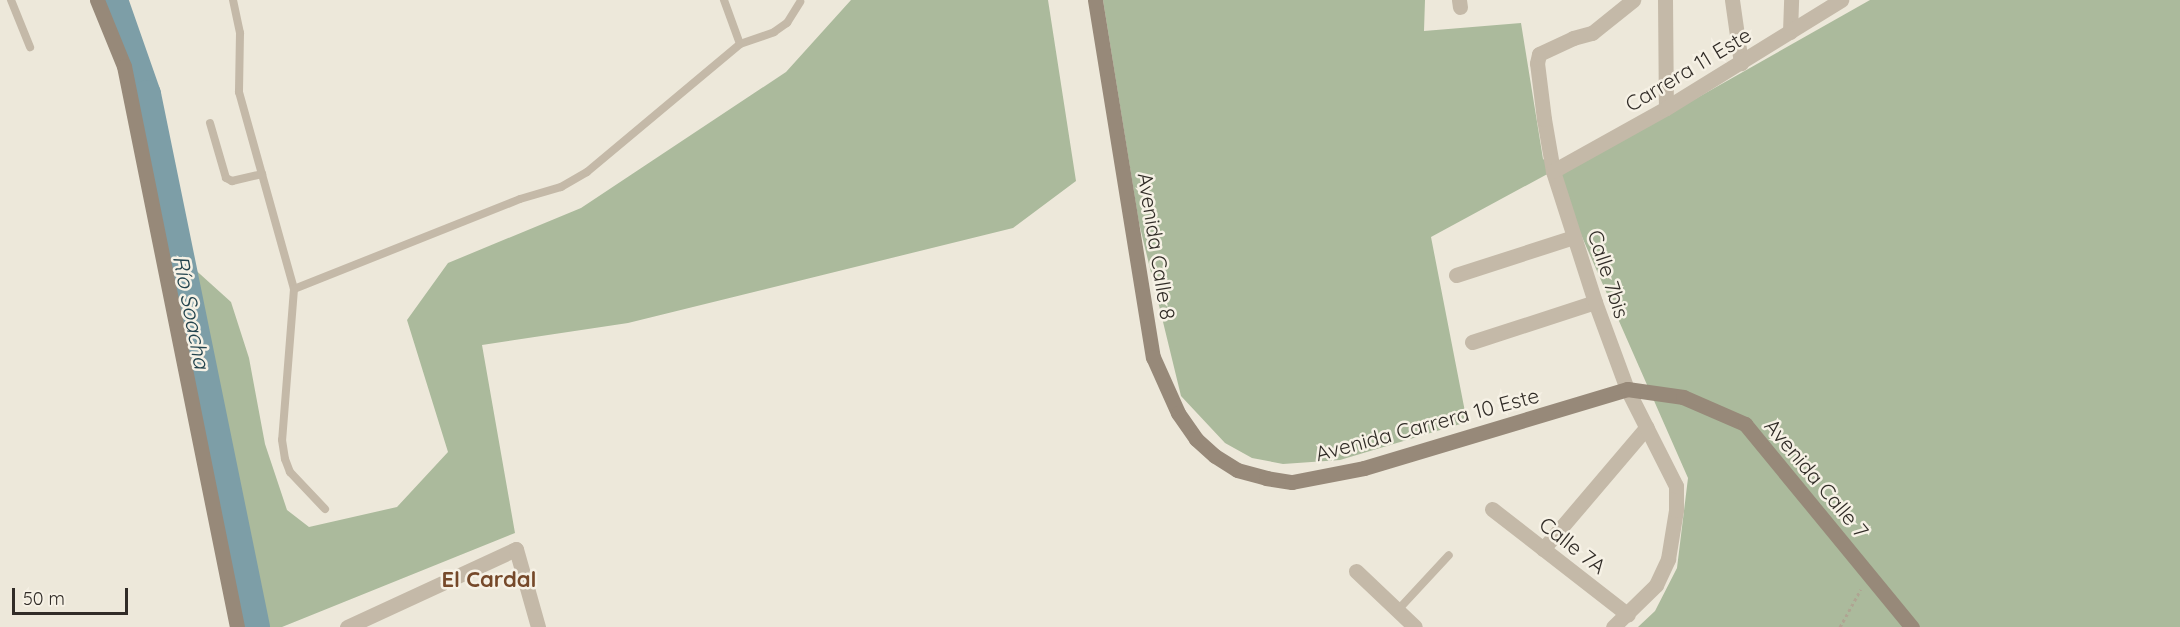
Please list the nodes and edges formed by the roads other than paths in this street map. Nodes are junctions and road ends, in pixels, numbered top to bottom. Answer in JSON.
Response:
{"nodes":[{"id":1,"x":11,"y":0,"type":"edge"},
{"id":2,"x":97,"y":0,"type":"edge"},
{"id":3,"x":233,"y":0,"type":"edge"},
{"id":4,"x":724,"y":0,"type":"edge"},
{"id":5,"x":1095,"y":0,"type":"edge"},
{"id":6,"x":1633,"y":0,"type":"edge"},
{"id":7,"x":1665,"y":0,"type":"edge"},
{"id":8,"x":1732,"y":0,"type":"edge"},
{"id":9,"x":1791,"y":0,"type":"edge"},
{"id":10,"x":1841,"y":0,"type":"edge"},
{"id":11,"x":800,"y":2,"type":"dead end"},
{"id":12,"x":1790,"y":32,"type":"junction"},
{"id":13,"x":740,"y":44,"type":"junction"},
{"id":14,"x":30,"y":47,"type":"dead end"},
{"id":15,"x":1741,"y":63,"type":"junction"},
{"id":16,"x":1666,"y":108,"type":"junction"},
{"id":17,"x":210,"y":123,"type":"dead end"},
{"id":18,"x":1553,"y":171,"type":"junction"},
{"id":19,"x":262,"y":174,"type":"junction"},
{"id":20,"x":1574,"y":237,"type":"junction"},
{"id":21,"x":1456,"y":276,"type":"dead end"},
{"id":22,"x":294,"y":290,"type":"junction"},
{"id":23,"x":1595,"y":302,"type":"junction"},
{"id":24,"x":1472,"y":342,"type":"dead end"},
{"id":25,"x":1627,"y":389,"type":"junction"},
{"id":26,"x":1647,"y":427,"type":"junction"},
{"id":27,"x":1237,"y":470,"type":"joint"},
{"id":28,"x":325,"y":509,"type":"dead end"},
{"id":29,"x":1492,"y":509,"type":"dead end"},
{"id":30,"x":1543,"y":549,"type":"junction"},
{"id":31,"x":1449,"y":555,"type":"dead end"},
{"id":32,"x":1356,"y":571,"type":"dead end"},
{"id":33,"x":1397,"y":611,"type":"junction"},
{"id":34,"x":1629,"y":615,"type":"junction"},
{"id":35,"x":532,"y":625,"type":"edge"},
{"id":36,"x":237,"y":627,"type":"edge"},
{"id":37,"x":347,"y":627,"type":"edge"},
{"id":38,"x":1414,"y":627,"type":"edge"},
{"id":39,"x":1613,"y":627,"type":"edge"},
{"id":40,"x":1912,"y":627,"type":"edge"}],
"edges":[{"from":1,"to":14,"type":"lane"},
{"from":2,"to":36,"type":"main road"},
{"from":3,"to":19,"type":"lane"},
{"from":4,"to":13,"type":"lane"},
{"from":5,"to":27,"type":"main road","name":"Avenida Calle 8"},
{"from":6,"to":18,"type":"street","name":"Calle 7bis"},
{"from":7,"to":16,"type":"street"},
{"from":8,"to":15,"type":"street"},
{"from":9,"to":12,"type":"street"},
{"from":10,"to":12,"type":"street","name":"Carrera 11 Este"},
{"from":11,"to":13,"type":"lane"},
{"from":12,"to":15,"type":"street","name":"Carrera 11 Este"},
{"from":13,"to":22,"type":"lane"},
{"from":15,"to":16,"type":"street","name":"Carrera 11 Este"},
{"from":16,"to":18,"type":"street","name":"Carrera 11 Este"},
{"from":17,"to":19,"type":"lane"},
{"from":18,"to":20,"type":"street","name":"Calle 7bis"},
{"from":19,"to":22,"type":"lane"},
{"from":20,"to":21,"type":"street"},
{"from":20,"to":23,"type":"street","name":"Calle 7bis"},
{"from":22,"to":28,"type":"lane"},
{"from":23,"to":24,"type":"street"},
{"from":23,"to":25,"type":"street","name":"Calle 7bis"},
{"from":25,"to":26,"type":"street"},
{"from":25,"to":27,"type":"main road","name":"Avenida Carrera 10 Este"},
{"from":25,"to":40,"type":"main road","name":"Avenida Calle 7"},
{"from":26,"to":30,"type":"street"},
{"from":26,"to":34,"type":"street"},
{"from":29,"to":30,"type":"street","name":"Calle 7A"},
{"from":30,"to":34,"type":"street","name":"Calle 7A"},
{"from":31,"to":33,"type":"lane"},
{"from":32,"to":33,"type":"street"},
{"from":33,"to":38,"type":"street"},
{"from":34,"to":39,"type":"street"},
{"from":35,"to":37,"type":"street"}]}
